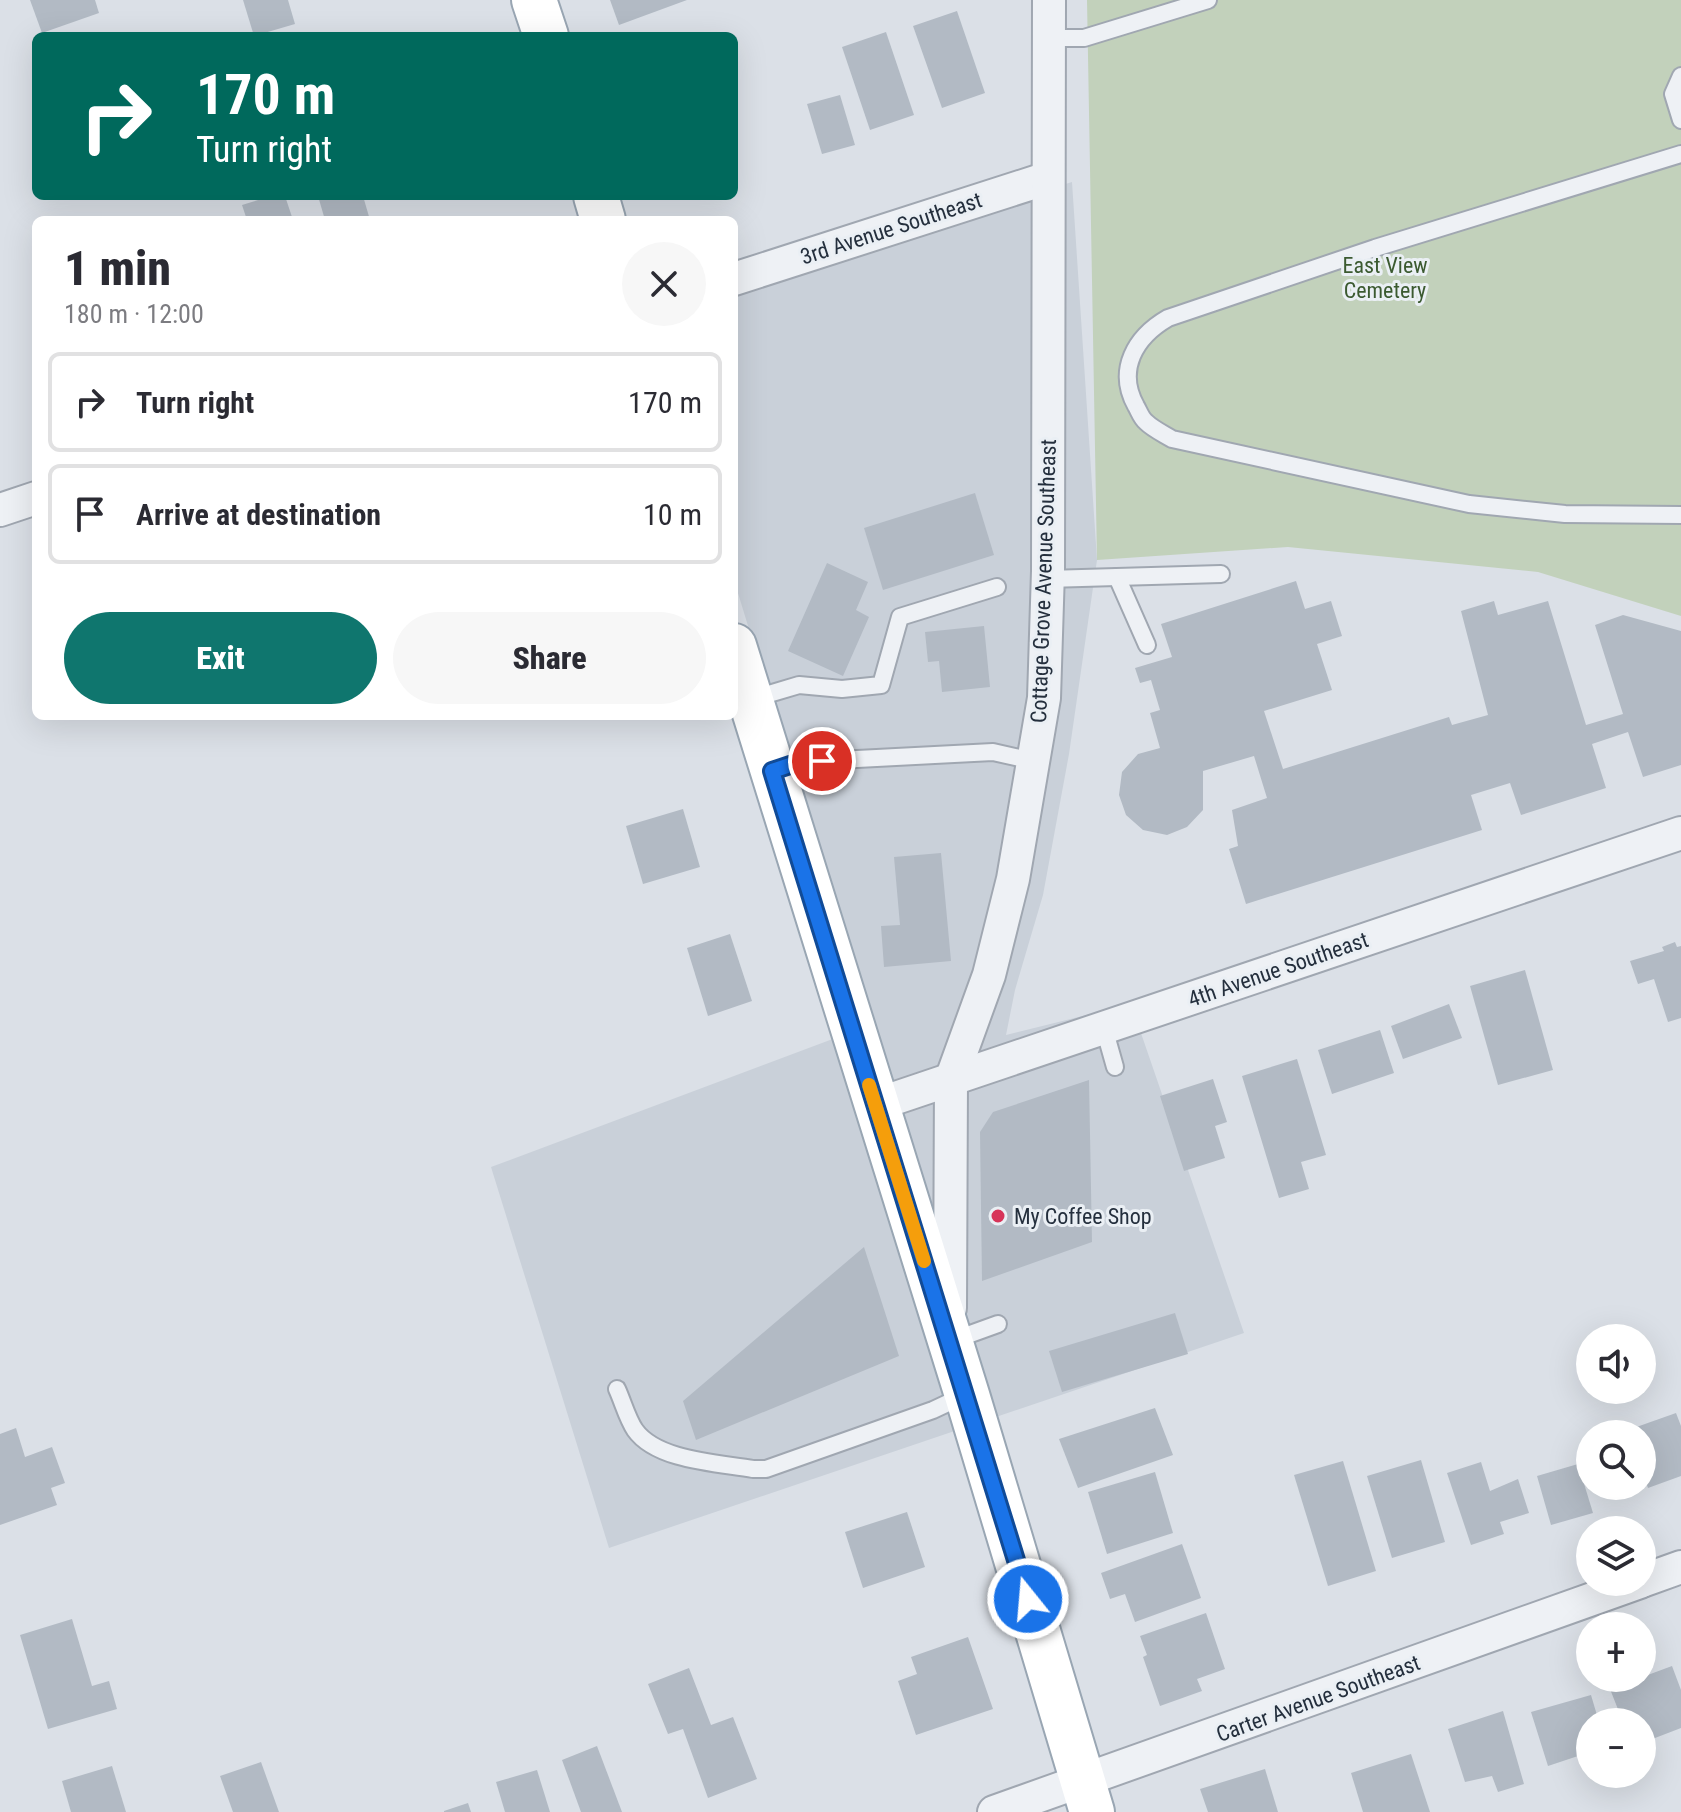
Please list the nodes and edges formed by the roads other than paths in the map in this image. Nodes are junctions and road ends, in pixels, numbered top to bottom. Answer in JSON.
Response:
{"nodes":[{"id":1,"x":534,"y":0,"type":"edge"},
{"id":2,"x":1049,"y":0,"type":"edge"},
{"id":3,"x":1208,"y":0,"type":"edge"},
{"id":4,"x":545,"y":32,"type":"edge"},
{"id":5,"x":1049,"y":38,"type":"junction"},
{"id":6,"x":1681,"y":76,"type":"edge"},
{"id":7,"x":1681,"y":120,"type":"edge"},
{"id":8,"x":1681,"y":154,"type":"edge"},
{"id":9,"x":1048,"y":178,"type":"junction"},
{"id":10,"x":738,"y":278,"type":"edge"},
{"id":11,"x":32,"y":499,"type":"edge"},
{"id":12,"x":0,"y":510,"type":"edge"},
{"id":13,"x":1681,"y":515,"type":"edge"},
{"id":14,"x":1221,"y":574,"type":"dead end"},
{"id":15,"x":1117,"y":577,"type":"junction"},
{"id":16,"x":1047,"y":579,"type":"junction"},
{"id":17,"x":997,"y":587,"type":"dead end"},
{"id":18,"x":1147,"y":645,"type":"dead end"},
{"id":19,"x":738,"y":659,"type":"edge"},
{"id":20,"x":750,"y":699,"type":"junction"},
{"id":21,"x":1033,"y":761,"type":"junction"},
{"id":22,"x":772,"y":771,"type":"junction"},
{"id":23,"x":1681,"y":833,"type":"edge"},
{"id":24,"x":1104,"y":1028,"type":"junction"},
{"id":25,"x":1115,"y":1067,"type":"dead end"},
{"id":26,"x":951,"y":1080,"type":"junction"},
{"id":27,"x":875,"y":1105,"type":"junction"},
{"id":28,"x":998,"y":1324,"type":"dead end"},
{"id":29,"x":950,"y":1341,"type":"junction"},
{"id":30,"x":617,"y":1389,"type":"dead end"},
{"id":31,"x":967,"y":1395,"type":"junction"},
{"id":32,"x":1681,"y":1567,"type":"edge"},
{"id":33,"x":1656,"y":1576,"type":"edge"},
{"id":34,"x":1605,"y":1596,"type":"edge"},
{"id":35,"x":1087,"y":1797,"type":"edge"},
{"id":36,"x":994,"y":1812,"type":"edge"}],
"edges":[{"from":1,"to":4,"type":"main road"},
{"from":2,"to":5,"type":"street","name":"Cottage Grove Avenue Southeast"},
{"from":3,"to":5,"type":"lane"},
{"from":5,"to":9,"type":"street","name":"Cottage Grove Avenue Southeast"},
{"from":6,"to":7,"type":"lane"},
{"from":8,"to":13,"type":"lane"},
{"from":9,"to":10,"type":"street","name":"3rd Avenue Southeast"},
{"from":9,"to":16,"type":"street","name":"Cottage Grove Avenue Southeast"},
{"from":11,"to":12,"type":"street"},
{"from":14,"to":15,"type":"lane"},
{"from":15,"to":16,"type":"lane"},
{"from":15,"to":18,"type":"lane"},
{"from":16,"to":21,"type":"street","name":"Cottage Grove Avenue Southeast"},
{"from":17,"to":20,"type":"lane"},
{"from":19,"to":20,"type":"main road"},
{"from":20,"to":22,"type":"main road"},
{"from":21,"to":22,"type":"lane"},
{"from":21,"to":26,"type":"street","name":"Cottage Grove Avenue Southeast"},
{"from":22,"to":27,"type":"main road"},
{"from":23,"to":24,"type":"street","name":"4th Avenue Southeast"},
{"from":24,"to":25,"type":"lane"},
{"from":24,"to":26,"type":"street","name":"4th Avenue Southeast"},
{"from":26,"to":27,"type":"street","name":"4th Avenue Southeast"},
{"from":26,"to":29,"type":"street","name":"Cottage Grove Avenue Southeast"},
{"from":27,"to":29,"type":"main road"},
{"from":28,"to":29,"type":"lane"},
{"from":29,"to":31,"type":"main road"},
{"from":30,"to":31,"type":"lane"},
{"from":31,"to":35,"type":"main road"},
{"from":32,"to":33,"type":"street","name":"Carter Avenue Southeast"},
{"from":34,"to":35,"type":"street","name":"Carter Avenue Southeast"},
{"from":35,"to":36,"type":"street","name":"Carter Avenue Southeast"}]}
